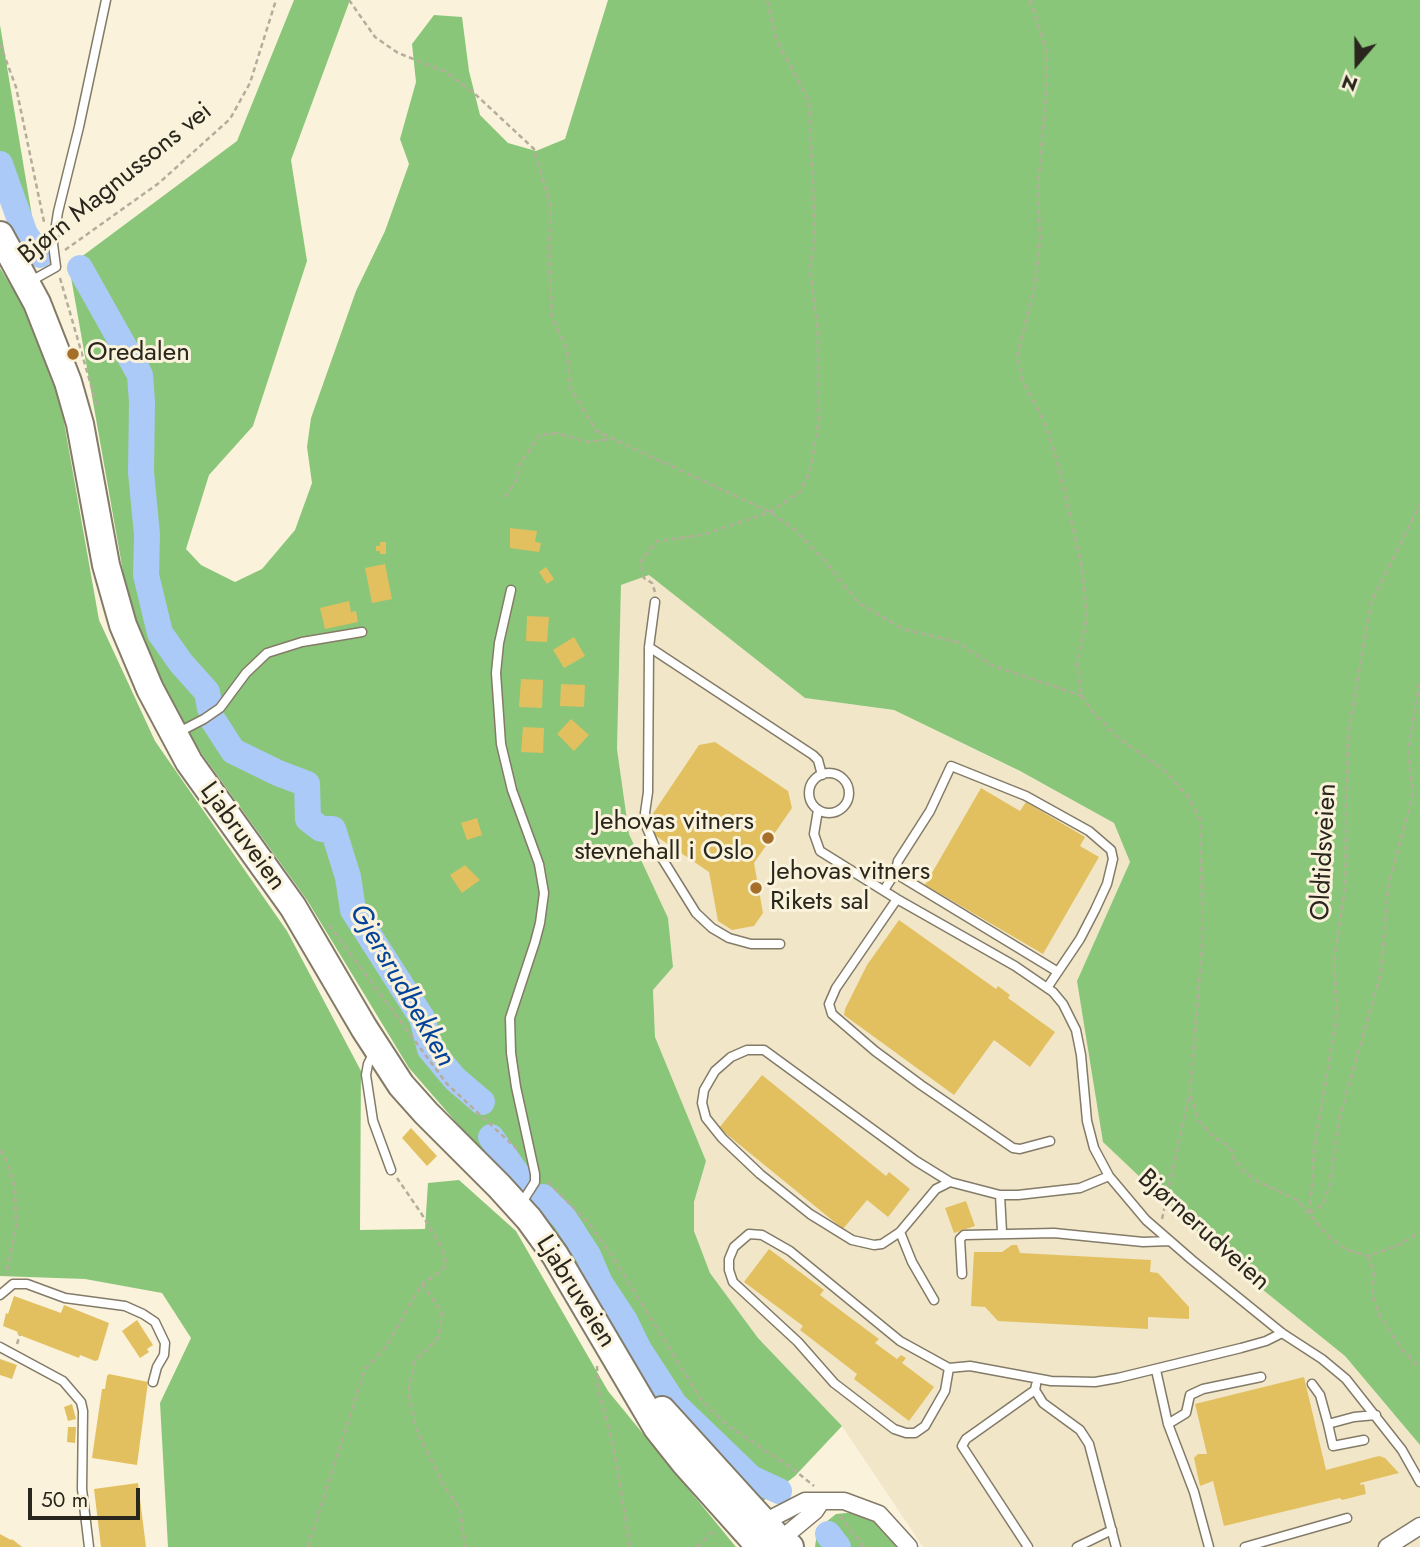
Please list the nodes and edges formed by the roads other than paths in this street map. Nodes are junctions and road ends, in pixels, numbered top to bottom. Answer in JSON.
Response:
{"nodes":[{"id":1,"x":106,"y":0,"type":"edge"},
{"id":2,"x":0,"y":235,"type":"edge"},
{"id":3,"x":27,"y":283,"type":"junction"},
{"id":4,"x":511,"y":590,"type":"dead end"},
{"id":5,"x":655,"y":603,"type":"road end"},
{"id":6,"x":362,"y":632,"type":"dead end"},
{"id":7,"x":649,"y":647,"type":"junction"},
{"id":8,"x":173,"y":734,"type":"junction"},
{"id":9,"x":822,"y":775,"type":"junction"},
{"id":10,"x":818,"y":810,"type":"junction"},
{"id":11,"x":895,"y":873,"type":"junction"},
{"id":12,"x":884,"y":890,"type":"junction"},
{"id":13,"x":897,"y":899,"type":"junction"},
{"id":14,"x":779,"y":944,"type":"dead end"},
{"id":15,"x":1058,"y":972,"type":"junction"},
{"id":16,"x":1047,"y":988,"type":"junction"},
{"id":17,"x":376,"y":1048,"type":"junction"},
{"id":18,"x":1050,"y":1141,"type":"dead end"},
{"id":19,"x":391,"y":1170,"type":"road end"},
{"id":20,"x":1109,"y":1176,"type":"junction"},
{"id":21,"x":950,"y":1182,"type":"junction"},
{"id":22,"x":1000,"y":1195,"type":"junction"},
{"id":23,"x":518,"y":1206,"type":"junction"},
{"id":24,"x":900,"y":1232,"type":"junction"},
{"id":25,"x":1002,"y":1232,"type":"junction"},
{"id":26,"x":1170,"y":1241,"type":"junction"},
{"id":27,"x":962,"y":1274,"type":"dead end"},
{"id":28,"x":1,"y":1294,"type":"edge"},
{"id":29,"x":934,"y":1300,"type":"dead end"},
{"id":30,"x":1282,"y":1333,"type":"junction"},
{"id":31,"x":0,"y":1347,"type":"edge"},
{"id":32,"x":623,"y":1367,"type":"junction"},
{"id":33,"x":949,"y":1368,"type":"junction"},
{"id":34,"x":1156,"y":1370,"type":"junction"},
{"id":35,"x":1261,"y":1377,"type":"dead end"},
{"id":36,"x":1037,"y":1379,"type":"junction"},
{"id":37,"x":153,"y":1382,"type":"dead end"},
{"id":38,"x":1312,"y":1384,"type":"dead end"},
{"id":39,"x":1035,"y":1390,"type":"junction"},
{"id":40,"x":1376,"y":1415,"type":"junction"},
{"id":41,"x":1168,"y":1424,"type":"junction"},
{"id":42,"x":1328,"y":1424,"type":"junction"},
{"id":43,"x":1364,"y":1440,"type":"dead end"},
{"id":44,"x":1420,"y":1482,"type":"edge"},
{"id":45,"x":1347,"y":1518,"type":"dead end"},
{"id":46,"x":1420,"y":1526,"type":"edge"},
{"id":47,"x":1112,"y":1530,"type":"junction"},
{"id":48,"x":771,"y":1541,"type":"edge"},
{"id":49,"x":89,"y":1547,"type":"edge"},
{"id":50,"x":909,"y":1547,"type":"edge"},
{"id":51,"x":1028,"y":1547,"type":"edge"},
{"id":52,"x":1077,"y":1547,"type":"edge"},
{"id":53,"x":1116,"y":1547,"type":"edge"},
{"id":54,"x":1209,"y":1547,"type":"edge"},
{"id":55,"x":1245,"y":1547,"type":"edge"},
{"id":56,"x":1387,"y":1547,"type":"edge"}],
"edges":[{"from":1,"to":3,"type":"lane","name":"Bjørn Magnussons vei"},
{"from":2,"to":3,"type":"main road","name":"Ljabruveien"},
{"from":3,"to":8,"type":"main road","name":"Ljabruveien"},
{"from":4,"to":23,"type":"lane"},
{"from":5,"to":7,"type":"lane"},
{"from":6,"to":8,"type":"lane"},
{"from":7,"to":9,"type":"lane"},
{"from":7,"to":14,"type":"lane"},
{"from":8,"to":17,"type":"main road","name":"Ljabruveien"},
{"from":9,"to":10,"type":"lane"},
{"from":9,"to":10,"type":"lane"},
{"from":10,"to":12,"type":"lane","name":"Bjørnerudveien"},
{"from":11,"to":12,"type":"lane"},
{"from":11,"to":15,"type":"lane"},
{"from":11,"to":15,"type":"lane"},
{"from":12,"to":13,"type":"lane","name":"Bjørnerudveien"},
{"from":13,"to":16,"type":"lane","name":"Bjørnerudveien"},
{"from":13,"to":18,"type":"lane"},
{"from":15,"to":16,"type":"lane"},
{"from":16,"to":20,"type":"lane","name":"Bjørnerudveien"},
{"from":17,"to":19,"type":"lane"},
{"from":17,"to":23,"type":"main road","name":"Ljabruveien"},
{"from":20,"to":22,"type":"lane"},
{"from":20,"to":26,"type":"lane","name":"Bjørnerudveien"},
{"from":21,"to":22,"type":"lane"},
{"from":21,"to":24,"type":"lane"},
{"from":21,"to":24,"type":"lane"},
{"from":22,"to":25,"type":"lane"},
{"from":23,"to":32,"type":"main road","name":"Ljabruveien"},
{"from":24,"to":29,"type":"lane"},
{"from":25,"to":26,"type":"lane"},
{"from":25,"to":27,"type":"lane"},
{"from":26,"to":30,"type":"lane","name":"Bjørnerudveien"},
{"from":28,"to":37,"type":"lane"},
{"from":30,"to":34,"type":"lane"},
{"from":30,"to":40,"type":"lane","name":"Bjørnerudveien"},
{"from":31,"to":49,"type":"lane"},
{"from":32,"to":48,"type":"main road","name":"Ljabruveien"},
{"from":32,"to":48,"type":"main road","name":"Ljabruveien"},
{"from":33,"to":33,"type":"lane"},
{"from":33,"to":36,"type":"lane"},
{"from":34,"to":36,"type":"lane"},
{"from":34,"to":41,"type":"lane"},
{"from":35,"to":41,"type":"lane"},
{"from":36,"to":39,"type":"lane"},
{"from":38,"to":42,"type":"lane"},
{"from":39,"to":47,"type":"lane"},
{"from":39,"to":51,"type":"lane"},
{"from":40,"to":42,"type":"lane"},
{"from":40,"to":44,"type":"lane","name":"Bjørnerudveien"},
{"from":41,"to":54,"type":"lane"},
{"from":42,"to":43,"type":"lane"},
{"from":45,"to":55,"type":"lane"},
{"from":46,"to":56,"type":"street"},
{"from":47,"to":52,"type":"lane"},
{"from":47,"to":53,"type":"lane"},
{"from":48,"to":50,"type":"street"}]}
